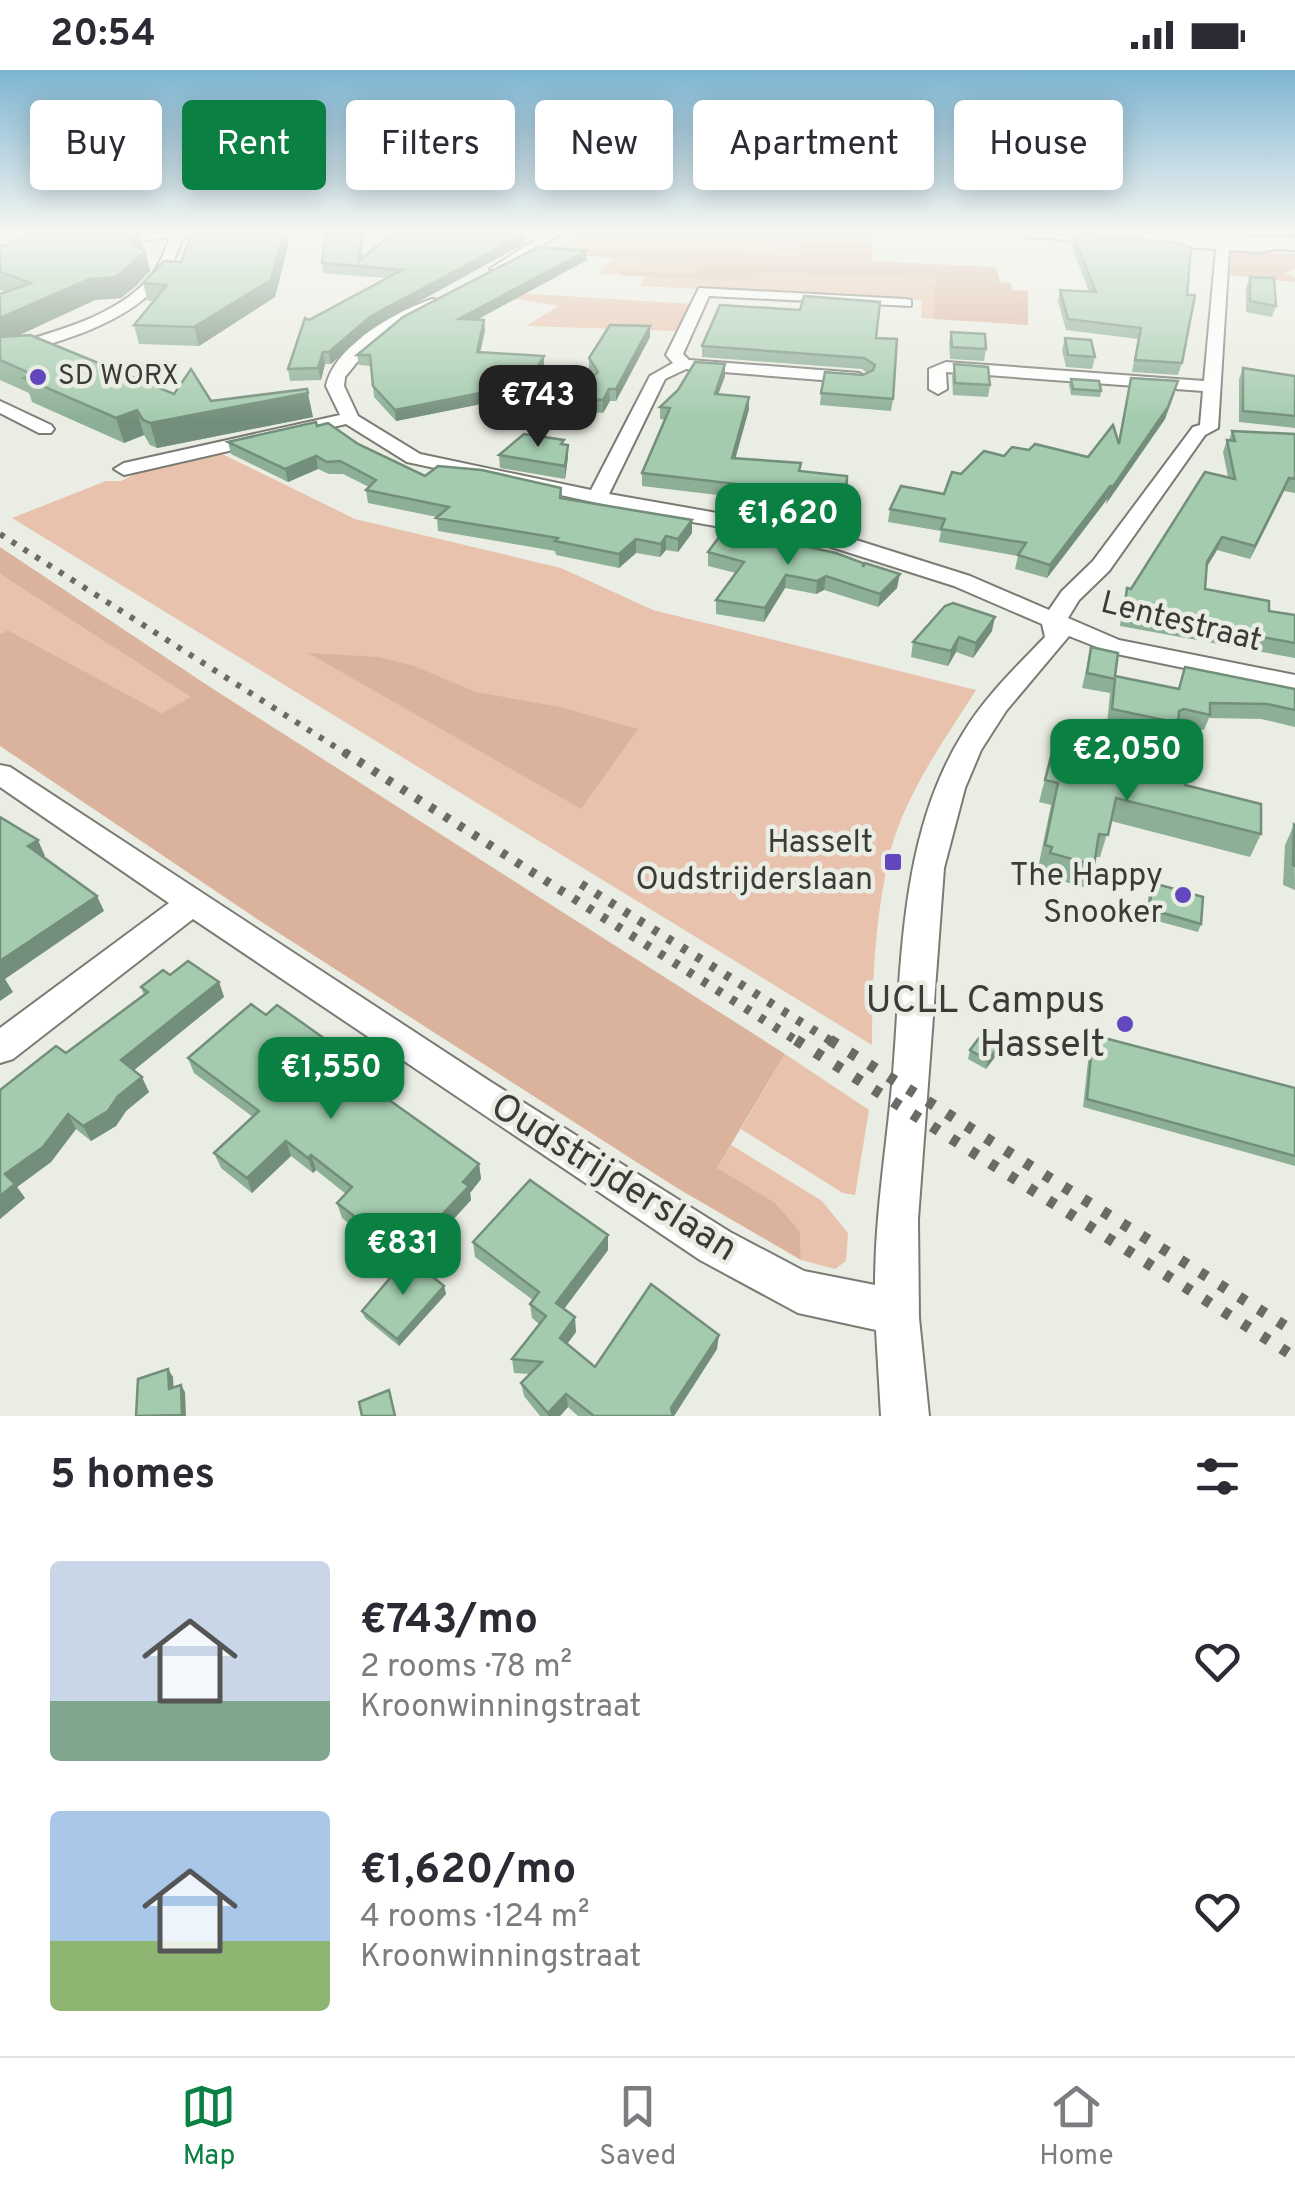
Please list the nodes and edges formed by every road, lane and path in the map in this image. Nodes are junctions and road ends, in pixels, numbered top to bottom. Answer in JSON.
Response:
{"nodes":[{"id":1,"x":135,"y":296,"type":"edge"},
{"id":2,"x":701,"y":296,"type":"edge"},
{"id":3,"x":794,"y":296,"type":"edge"},
{"id":4,"x":1219,"y":296,"type":"edge"},
{"id":5,"x":444,"y":297,"type":"edge"},
{"id":6,"x":906,"y":303,"type":"dead end"},
{"id":7,"x":7,"y":351,"type":"edge"},
{"id":8,"x":60,"y":351,"type":"edge"},
{"id":9,"x":684,"y":364,"type":"junction"},
{"id":10,"x":862,"y":378,"type":"edge"},
{"id":11,"x":1212,"y":387,"type":"junction"},
{"id":12,"x":938,"y":389,"type":"dead end"},
{"id":13,"x":0,"y":406,"type":"edge"},
{"id":14,"x":350,"y":418,"type":"junction"},
{"id":15,"x":45,"y":429,"type":"dead end"},
{"id":16,"x":124,"y":469,"type":"dead end"},
{"id":17,"x":598,"y":496,"type":"junction"},
{"id":18,"x":1054,"y":622,"type":"junction"},
{"id":19,"x":1295,"y":683,"type":"edge"},
{"id":20,"x":0,"y":774,"type":"edge"},
{"id":21,"x":194,"y":901,"type":"junction"},
{"id":22,"x":0,"y":1048,"type":"edge"},
{"id":23,"x":896,"y":1312,"type":"junction"},
{"id":24,"x":905,"y":1416,"type":"edge"}],
"edges":[{"from":1,"to":7,"type":"street"},
{"from":2,"to":9,"type":"street"},
{"from":3,"to":6,"type":"street"},
{"from":4,"to":11,"type":"street"},
{"from":5,"to":14,"type":"street"},
{"from":7,"to":8,"type":"street"},
{"from":9,"to":10,"type":"street"},
{"from":9,"to":17,"type":"street"},
{"from":11,"to":12,"type":"street"},
{"from":11,"to":18,"type":"street"},
{"from":13,"to":15,"type":"street"},
{"from":14,"to":16,"type":"street"},
{"from":14,"to":17,"type":"street","name":"Lentestraat"},
{"from":17,"to":18,"type":"street","name":"Lentestraat"},
{"from":18,"to":19,"type":"street","name":"Lentestraat"},
{"from":18,"to":23,"type":"street"},
{"from":20,"to":21,"type":"street","name":"Oudstrijderslaan"},
{"from":21,"to":22,"type":"street"},
{"from":21,"to":23,"type":"street","name":"Oudstrijderslaan"},
{"from":23,"to":24,"type":"street"}]}
